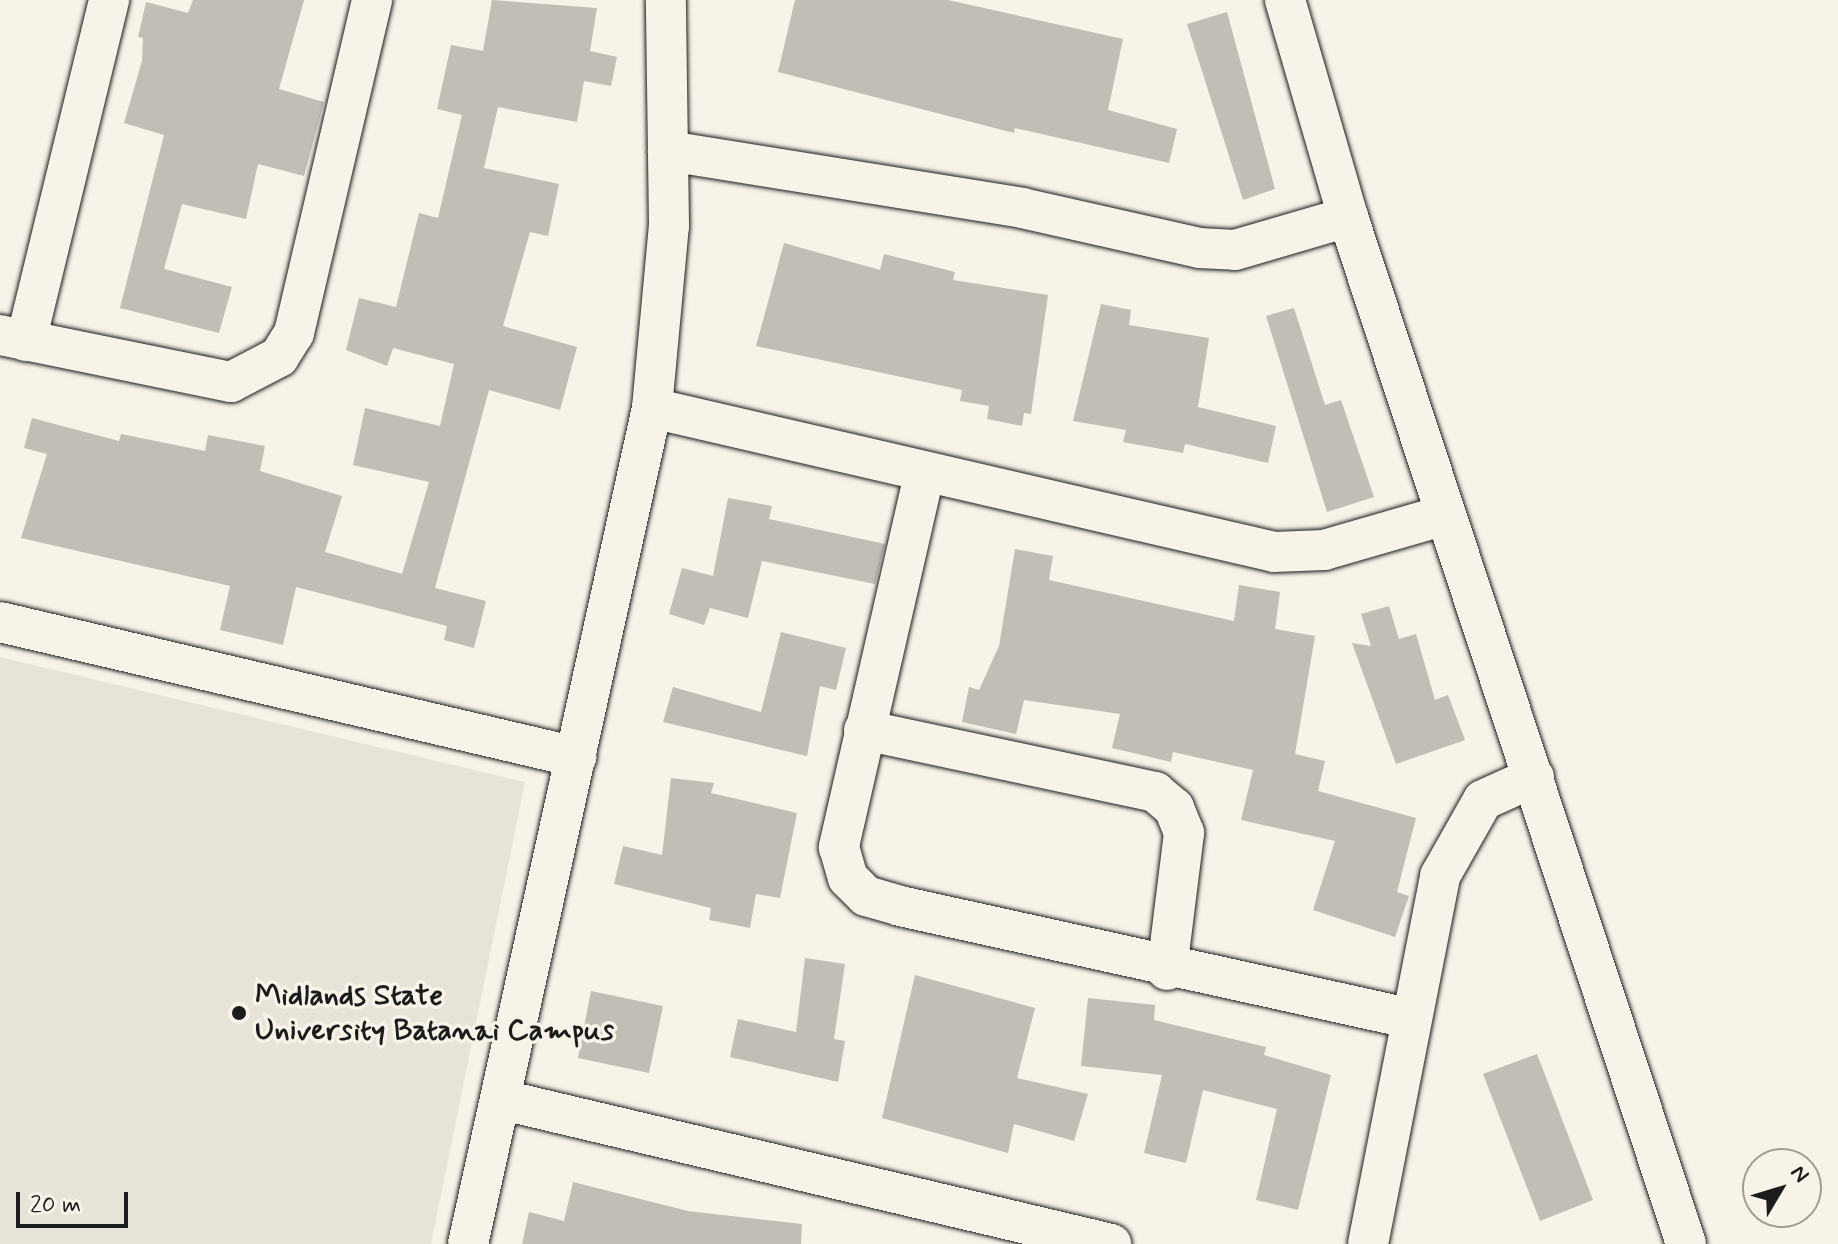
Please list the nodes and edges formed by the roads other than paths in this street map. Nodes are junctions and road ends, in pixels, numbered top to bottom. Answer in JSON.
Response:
{"nodes":[{"id":1,"x":109,"y":0,"type":"edge"},
{"id":2,"x":372,"y":0,"type":"edge"},
{"id":3,"x":666,"y":0,"type":"edge"},
{"id":4,"x":1285,"y":0,"type":"edge"},
{"id":5,"x":668,"y":151,"type":"junction"},
{"id":6,"x":1348,"y":217,"type":"junction"},
{"id":7,"x":13,"y":338,"type":"edge"},
{"id":8,"x":652,"y":408,"type":"junction"},
{"id":9,"x":924,"y":475,"type":"junction"},
{"id":10,"x":1445,"y":515,"type":"junction"},
{"id":11,"x":0,"y":622,"type":"edge"},
{"id":12,"x":864,"y":730,"type":"junction"},
{"id":13,"x":576,"y":757,"type":"junction"},
{"id":14,"x":1534,"y":777,"type":"junction"},
{"id":15,"x":1167,"y":970,"type":"junction"},
{"id":16,"x":1408,"y":1018,"type":"junction"},
{"id":17,"x":503,"y":1100,"type":"junction"},
{"id":18,"x":468,"y":1244,"type":"edge"},
{"id":19,"x":1111,"y":1244,"type":"edge"},
{"id":20,"x":1368,"y":1244,"type":"edge"},
{"id":21,"x":1686,"y":1244,"type":"edge"}],
"edges":[{"from":1,"to":7,"type":"street"},
{"from":2,"to":7,"type":"street"},
{"from":3,"to":5,"type":"street"},
{"from":4,"to":6,"type":"street"},
{"from":5,"to":6,"type":"street"},
{"from":5,"to":8,"type":"street"},
{"from":6,"to":10,"type":"street"},
{"from":8,"to":9,"type":"street"},
{"from":8,"to":13,"type":"street"},
{"from":9,"to":10,"type":"street"},
{"from":9,"to":12,"type":"street"},
{"from":10,"to":14,"type":"street"},
{"from":11,"to":13,"type":"street"},
{"from":12,"to":15,"type":"street"},
{"from":12,"to":15,"type":"street"},
{"from":13,"to":17,"type":"street"},
{"from":14,"to":16,"type":"street"},
{"from":14,"to":21,"type":"street"},
{"from":15,"to":16,"type":"street"},
{"from":16,"to":20,"type":"street"},
{"from":17,"to":18,"type":"street"},
{"from":17,"to":19,"type":"street"}]}
